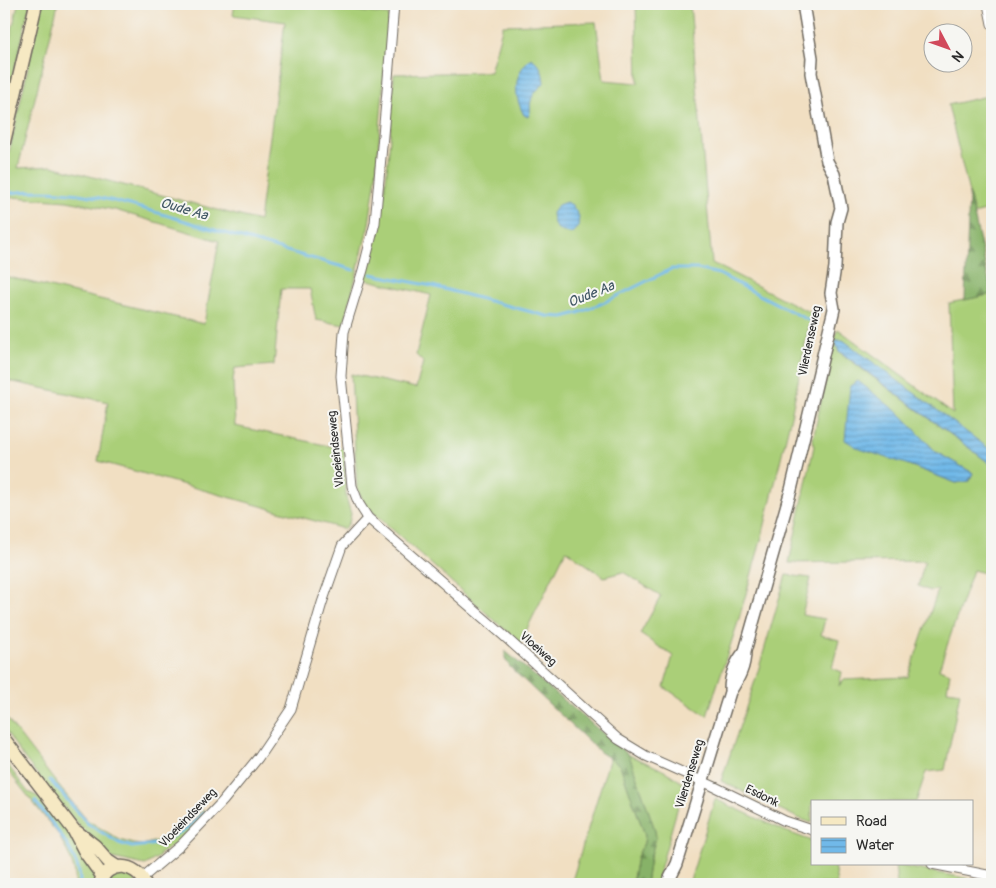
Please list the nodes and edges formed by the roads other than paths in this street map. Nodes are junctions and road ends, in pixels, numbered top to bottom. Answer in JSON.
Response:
{"nodes":[{"id":1,"x":36,"y":4,"type":"edge"},
{"id":2,"x":394,"y":4,"type":"edge"},
{"id":3,"x":804,"y":4,"type":"edge"},
{"id":4,"x":988,"y":4,"type":"edge"},
{"id":5,"x":992,"y":24,"type":"edge"},
{"id":6,"x":4,"y":142,"type":"edge"},
{"id":7,"x":368,"y":518,"type":"junction"},
{"id":8,"x":4,"y":739,"type":"edge"},
{"id":9,"x":702,"y":781,"type":"junction"},
{"id":10,"x":73,"y":829,"type":"junction"},
{"id":11,"x":811,"y":830,"type":"edge"},
{"id":12,"x":677,"y":864,"type":"junction"},
{"id":13,"x":942,"y":866,"type":"edge"},
{"id":14,"x":116,"y":867,"type":"junction"},
{"id":15,"x":992,"y":876,"type":"edge"},
{"id":16,"x":101,"y":880,"type":"edge"},
{"id":17,"x":144,"y":881,"type":"edge"},
{"id":18,"x":667,"y":884,"type":"edge"},
{"id":19,"x":676,"y":884,"type":"edge"}],
"edges":[{"from":1,"to":6,"type":"main road"},
{"from":2,"to":7,"type":"street","name":"Vloeieindseweg"},
{"from":3,"to":9,"type":"street","name":"Vlierdenseweg"},
{"from":4,"to":5,"type":"street"},
{"from":7,"to":9,"type":"street","name":"Vloeiweg"},
{"from":7,"to":17,"type":"street","name":"Vloeieindseweg"},
{"from":8,"to":10,"type":"main road"},
{"from":9,"to":11,"type":"street","name":"Esdonk"},
{"from":9,"to":12,"type":"street","name":"Vlierdenseweg"},
{"from":10,"to":14,"type":"main road"},
{"from":10,"to":16,"type":"main road"},
{"from":12,"to":18,"type":"street","name":"Vlierdenseweg"},
{"from":12,"to":19,"type":"street","name":"Vlierdenseweg"},
{"from":13,"to":15,"type":"street"},
{"from":14,"to":16,"type":"main road"},
{"from":14,"to":17,"type":"main road"}]}
